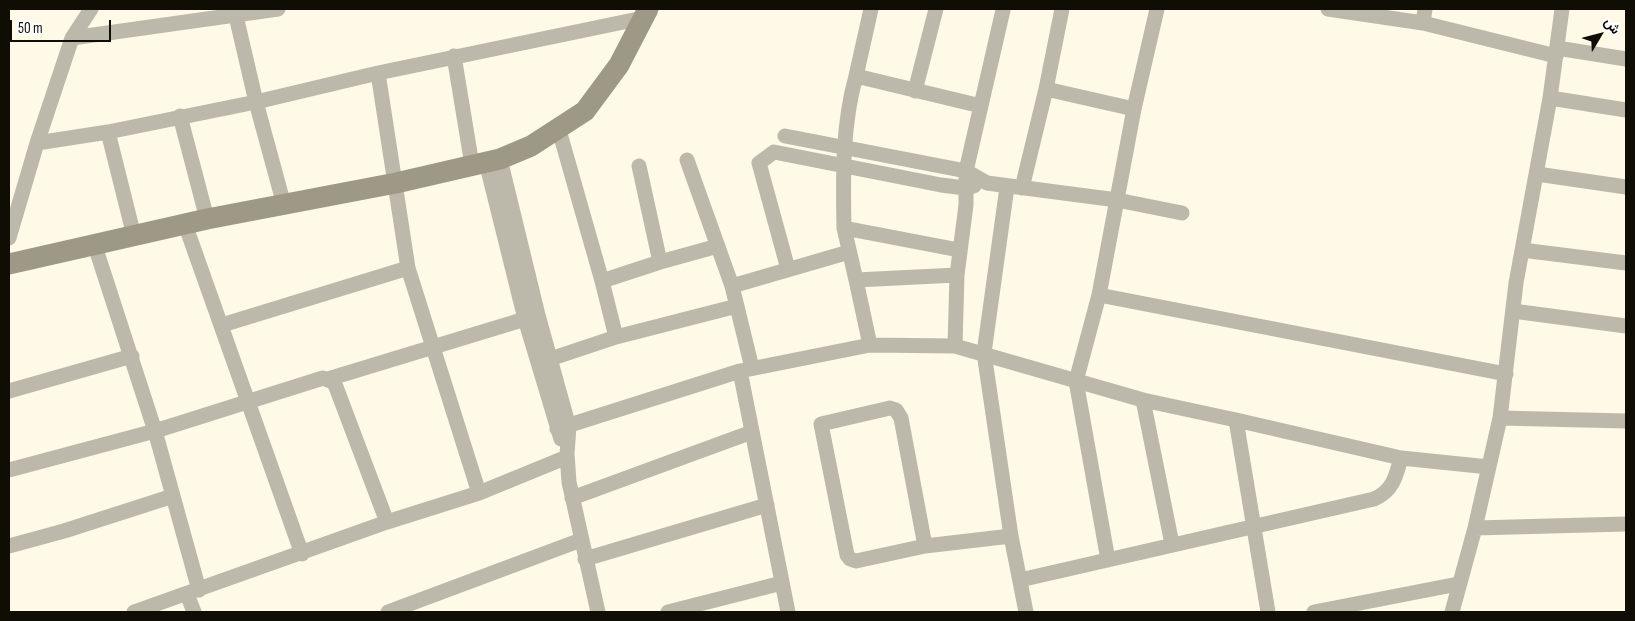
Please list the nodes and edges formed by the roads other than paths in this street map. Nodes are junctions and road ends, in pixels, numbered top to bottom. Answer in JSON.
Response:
{"nodes":[{"id":1,"x":91,"y":9,"type":"edge"},
{"id":2,"x":278,"y":9,"type":"edge"},
{"id":3,"x":871,"y":9,"type":"edge"},
{"id":4,"x":936,"y":9,"type":"edge"},
{"id":5,"x":1062,"y":9,"type":"edge"},
{"id":6,"x":1157,"y":9,"type":"edge"},
{"id":7,"x":1328,"y":9,"type":"edge"},
{"id":8,"x":1562,"y":9,"type":"edge"},
{"id":9,"x":1003,"y":10,"type":"dead end"},
{"id":10,"x":646,"y":13,"type":"edge"},
{"id":11,"x":236,"y":16,"type":"junction"},
{"id":12,"x":1424,"y":16,"type":"edge"},
{"id":13,"x":72,"y":38,"type":"junction"},
{"id":14,"x":1557,"y":52,"type":"junction"},
{"id":15,"x":454,"y":56,"type":"junction"},
{"id":16,"x":1626,"y":59,"type":"edge"},
{"id":17,"x":378,"y":73,"type":"junction"},
{"id":18,"x":856,"y":76,"type":"junction"},
{"id":19,"x":1046,"y":89,"type":"junction"},
{"id":20,"x":915,"y":91,"type":"junction"},
{"id":21,"x":1550,"y":98,"type":"junction"},
{"id":22,"x":256,"y":102,"type":"junction"},
{"id":23,"x":981,"y":106,"type":"junction"},
{"id":24,"x":1134,"y":109,"type":"junction"},
{"id":25,"x":1626,"y":110,"type":"edge"},
{"id":26,"x":180,"y":116,"type":"junction"},
{"id":27,"x":560,"y":130,"type":"junction"},
{"id":28,"x":108,"y":132,"type":"junction"},
{"id":29,"x":785,"y":136,"type":"dead end"},
{"id":30,"x":36,"y":144,"type":"junction"},
{"id":31,"x":845,"y":149,"type":"junction"},
{"id":32,"x":687,"y":160,"type":"dead end"},
{"id":33,"x":486,"y":162,"type":"junction"},
{"id":34,"x":639,"y":166,"type":"dead end"},
{"id":35,"x":842,"y":166,"type":"junction"},
{"id":36,"x":966,"y":171,"type":"junction"},
{"id":37,"x":1537,"y":174,"type":"junction"},
{"id":38,"x":396,"y":183,"type":"junction"},
{"id":39,"x":988,"y":183,"type":"junction"},
{"id":40,"x":1626,"y":187,"type":"edge"},
{"id":41,"x":965,"y":188,"type":"junction"},
{"id":42,"x":1015,"y":188,"type":"junction"},
{"id":43,"x":1117,"y":200,"type":"junction"},
{"id":44,"x":284,"y":204,"type":"junction"},
{"id":45,"x":1182,"y":213,"type":"dead end"},
{"id":46,"x":207,"y":219,"type":"junction"},
{"id":47,"x":186,"y":224,"type":"junction"},
{"id":48,"x":844,"y":228,"type":"junction"},
{"id":49,"x":134,"y":236,"type":"junction"},
{"id":50,"x":9,"y":238,"type":"edge"},
{"id":51,"x":95,"y":246,"type":"junction"},
{"id":52,"x":718,"y":246,"type":"junction"},
{"id":53,"x":959,"y":250,"type":"junction"},
{"id":54,"x":1522,"y":250,"type":"junction"},
{"id":55,"x":849,"y":252,"type":"junction"},
{"id":56,"x":660,"y":262,"type":"junction"},
{"id":57,"x":9,"y":264,"type":"edge"},
{"id":58,"x":1626,"y":264,"type":"edge"},
{"id":59,"x":408,"y":268,"type":"junction"},
{"id":60,"x":788,"y":269,"type":"junction"},
{"id":61,"x":957,"y":274,"type":"junction"},
{"id":62,"x":602,"y":280,"type":"junction"},
{"id":63,"x":856,"y":280,"type":"junction"},
{"id":64,"x":732,"y":286,"type":"junction"},
{"id":65,"x":1099,"y":295,"type":"junction"},
{"id":66,"x":737,"y":306,"type":"junction"},
{"id":67,"x":1513,"y":311,"type":"junction"},
{"id":68,"x":531,"y":317,"type":"junction"},
{"id":69,"x":222,"y":325,"type":"junction"},
{"id":70,"x":1626,"y":326,"type":"edge"},
{"id":71,"x":616,"y":337,"type":"junction"},
{"id":72,"x":433,"y":345,"type":"junction"},
{"id":73,"x":870,"y":346,"type":"junction"},
{"id":74,"x":955,"y":346,"type":"junction"},
{"id":75,"x":984,"y":353,"type":"junction"},
{"id":76,"x":132,"y":356,"type":"junction"},
{"id":77,"x":550,"y":359,"type":"junction"},
{"id":78,"x":746,"y":370,"type":"junction"},
{"id":79,"x":1506,"y":374,"type":"junction"},
{"id":80,"x":328,"y":379,"type":"junction"},
{"id":81,"x":1076,"y":381,"type":"junction"},
{"id":82,"x":9,"y":391,"type":"edge"},
{"id":83,"x":1143,"y":400,"type":"junction"},
{"id":84,"x":247,"y":402,"type":"junction"},
{"id":85,"x":1500,"y":418,"type":"junction"},
{"id":86,"x":1236,"y":420,"type":"junction"},
{"id":87,"x":1626,"y":421,"type":"edge"},
{"id":88,"x":563,"y":428,"type":"junction"},
{"id":89,"x":155,"y":431,"type":"junction"},
{"id":90,"x":752,"y":432,"type":"junction"},
{"id":91,"x":567,"y":456,"type":"junction"},
{"id":92,"x":1402,"y":458,"type":"junction"},
{"id":93,"x":1489,"y":467,"type":"junction"},
{"id":94,"x":9,"y":470,"type":"edge"},
{"id":95,"x":479,"y":493,"type":"junction"},
{"id":96,"x":173,"y":496,"type":"junction"},
{"id":97,"x":572,"y":498,"type":"junction"},
{"id":98,"x":767,"y":506,"type":"junction"},
{"id":99,"x":387,"y":522,"type":"junction"},
{"id":100,"x":1626,"y":524,"type":"edge"},
{"id":101,"x":1252,"y":528,"type":"junction"},
{"id":102,"x":1475,"y":528,"type":"junction"},
{"id":103,"x":1011,"y":536,"type":"junction"},
{"id":104,"x":581,"y":540,"type":"junction"},
{"id":105,"x":1172,"y":544,"type":"junction"},
{"id":106,"x":9,"y":546,"type":"edge"},
{"id":107,"x":925,"y":546,"type":"junction"},
{"id":108,"x":302,"y":554,"type":"junction"},
{"id":109,"x":585,"y":559,"type":"junction"},
{"id":110,"x":1108,"y":560,"type":"junction"},
{"id":111,"x":1020,"y":580,"type":"junction"},
{"id":112,"x":782,"y":582,"type":"junction"},
{"id":113,"x":1458,"y":584,"type":"junction"},
{"id":114,"x":193,"y":592,"type":"junction"},
{"id":115,"x":134,"y":612,"type":"edge"},
{"id":116,"x":194,"y":612,"type":"edge"},
{"id":117,"x":388,"y":612,"type":"edge"},
{"id":118,"x":598,"y":612,"type":"edge"},
{"id":119,"x":668,"y":612,"type":"edge"},
{"id":120,"x":788,"y":612,"type":"edge"},
{"id":121,"x":1026,"y":612,"type":"edge"},
{"id":122,"x":1268,"y":612,"type":"edge"},
{"id":123,"x":1314,"y":612,"type":"edge"},
{"id":124,"x":1452,"y":612,"type":"edge"}],
"edges":[{"from":1,"to":13,"type":"street"},
{"from":2,"to":11,"type":"street"},
{"from":3,"to":18,"type":"street"},
{"from":4,"to":20,"type":"street"},
{"from":5,"to":19,"type":"street"},
{"from":6,"to":24,"type":"street"},
{"from":7,"to":12,"type":"street"},
{"from":8,"to":14,"type":"street"},
{"from":9,"to":23,"type":"street"},
{"from":10,"to":15,"type":"street"},
{"from":10,"to":27,"type":"street"},
{"from":11,"to":13,"type":"street"},
{"from":11,"to":22,"type":"street"},
{"from":12,"to":14,"type":"street"},
{"from":13,"to":30,"type":"street"},
{"from":14,"to":16,"type":"street"},
{"from":14,"to":21,"type":"street"},
{"from":15,"to":17,"type":"street"},
{"from":15,"to":33,"type":"street"},
{"from":17,"to":22,"type":"street"},
{"from":17,"to":38,"type":"street"},
{"from":18,"to":20,"type":"street"},
{"from":18,"to":31,"type":"street"},
{"from":19,"to":24,"type":"street"},
{"from":19,"to":42,"type":"street"},
{"from":20,"to":23,"type":"street"},
{"from":21,"to":25,"type":"street"},
{"from":21,"to":37,"type":"street"},
{"from":22,"to":26,"type":"street"},
{"from":22,"to":44,"type":"street"},
{"from":23,"to":36,"type":"street"},
{"from":24,"to":43,"type":"street"},
{"from":26,"to":28,"type":"street"},
{"from":26,"to":46,"type":"street"},
{"from":27,"to":33,"type":"street"},
{"from":27,"to":62,"type":"street"},
{"from":28,"to":30,"type":"street"},
{"from":28,"to":49,"type":"street"},
{"from":29,"to":31,"type":"street"},
{"from":30,"to":50,"type":"street"},
{"from":31,"to":35,"type":"street"},
{"from":31,"to":36,"type":"street"},
{"from":32,"to":52,"type":"street"},
{"from":33,"to":38,"type":"street"},
{"from":33,"to":68,"type":"street"},
{"from":34,"to":56,"type":"street"},
{"from":35,"to":41,"type":"street"},
{"from":35,"to":48,"type":"street"},
{"from":35,"to":60,"type":"street"},
{"from":36,"to":39,"type":"street"},
{"from":36,"to":41,"type":"street"},
{"from":37,"to":40,"type":"street"},
{"from":37,"to":54,"type":"street"},
{"from":38,"to":44,"type":"street"},
{"from":38,"to":59,"type":"street"},
{"from":39,"to":41,"type":"street"},
{"from":39,"to":42,"type":"street"},
{"from":41,"to":53,"type":"street"},
{"from":42,"to":43,"type":"street"},
{"from":42,"to":75,"type":"street"},
{"from":43,"to":45,"type":"street"},
{"from":43,"to":65,"type":"street"},
{"from":44,"to":46,"type":"street"},
{"from":46,"to":47,"type":"street"},
{"from":47,"to":49,"type":"street"},
{"from":47,"to":69,"type":"street"},
{"from":48,"to":53,"type":"street"},
{"from":48,"to":55,"type":"street"},
{"from":49,"to":51,"type":"street"},
{"from":51,"to":57,"type":"street"},
{"from":51,"to":76,"type":"street"},
{"from":52,"to":56,"type":"street"},
{"from":52,"to":64,"type":"street"},
{"from":53,"to":61,"type":"street"},
{"from":54,"to":58,"type":"street"},
{"from":54,"to":67,"type":"street"},
{"from":55,"to":60,"type":"street"},
{"from":55,"to":63,"type":"street"},
{"from":56,"to":62,"type":"street"},
{"from":59,"to":69,"type":"street"},
{"from":59,"to":72,"type":"street"},
{"from":60,"to":64,"type":"street"},
{"from":61,"to":63,"type":"street"},
{"from":61,"to":74,"type":"street"},
{"from":62,"to":71,"type":"street"},
{"from":63,"to":73,"type":"street"},
{"from":64,"to":66,"type":"street"},
{"from":65,"to":79,"type":"street"},
{"from":65,"to":81,"type":"street"},
{"from":66,"to":71,"type":"street"},
{"from":66,"to":78,"type":"street"},
{"from":67,"to":70,"type":"street"},
{"from":67,"to":79,"type":"street"},
{"from":68,"to":72,"type":"street"},
{"from":68,"to":77,"type":"street"},
{"from":68,"to":88,"type":"street"},
{"from":69,"to":84,"type":"street"},
{"from":71,"to":77,"type":"street"},
{"from":72,"to":80,"type":"street"},
{"from":72,"to":95,"type":"street"},
{"from":73,"to":74,"type":"street"},
{"from":73,"to":78,"type":"street"},
{"from":74,"to":75,"type":"street"},
{"from":75,"to":81,"type":"street"},
{"from":75,"to":103,"type":"street"},
{"from":76,"to":82,"type":"street"},
{"from":76,"to":89,"type":"street"},
{"from":77,"to":88,"type":"street"},
{"from":78,"to":88,"type":"street"},
{"from":78,"to":90,"type":"street"},
{"from":79,"to":85,"type":"street"},
{"from":80,"to":84,"type":"street"},
{"from":80,"to":99,"type":"street"},
{"from":81,"to":83,"type":"street"},
{"from":81,"to":110,"type":"street"},
{"from":83,"to":86,"type":"street"},
{"from":83,"to":105,"type":"street"},
{"from":84,"to":89,"type":"street"},
{"from":84,"to":108,"type":"street"},
{"from":85,"to":87,"type":"street"},
{"from":85,"to":93,"type":"street"},
{"from":86,"to":92,"type":"street"},
{"from":86,"to":101,"type":"street"},
{"from":88,"to":91,"type":"street"},
{"from":89,"to":94,"type":"street"},
{"from":89,"to":96,"type":"street"},
{"from":90,"to":97,"type":"street"},
{"from":90,"to":98,"type":"street"},
{"from":91,"to":95,"type":"street"},
{"from":91,"to":97,"type":"street"},
{"from":92,"to":93,"type":"street"},
{"from":92,"to":101,"type":"street"},
{"from":93,"to":102,"type":"street"},
{"from":95,"to":99,"type":"street"},
{"from":96,"to":106,"type":"street"},
{"from":96,"to":114,"type":"street"},
{"from":97,"to":104,"type":"street"},
{"from":98,"to":109,"type":"street"},
{"from":98,"to":112,"type":"street"},
{"from":99,"to":108,"type":"street"},
{"from":100,"to":102,"type":"street"},
{"from":101,"to":105,"type":"street"},
{"from":101,"to":122,"type":"street"},
{"from":102,"to":113,"type":"street"},
{"from":103,"to":107,"type":"street"},
{"from":103,"to":111,"type":"street"},
{"from":104,"to":109,"type":"street"},
{"from":104,"to":117,"type":"street"},
{"from":105,"to":110,"type":"street"},
{"from":107,"to":107,"type":"street"},
{"from":108,"to":114,"type":"street"},
{"from":109,"to":118,"type":"street"},
{"from":110,"to":111,"type":"street"},
{"from":111,"to":121,"type":"street"},
{"from":112,"to":119,"type":"street"},
{"from":112,"to":120,"type":"street"},
{"from":113,"to":123,"type":"street"},
{"from":113,"to":124,"type":"street"},
{"from":114,"to":115,"type":"street"},
{"from":114,"to":116,"type":"street"}]}
